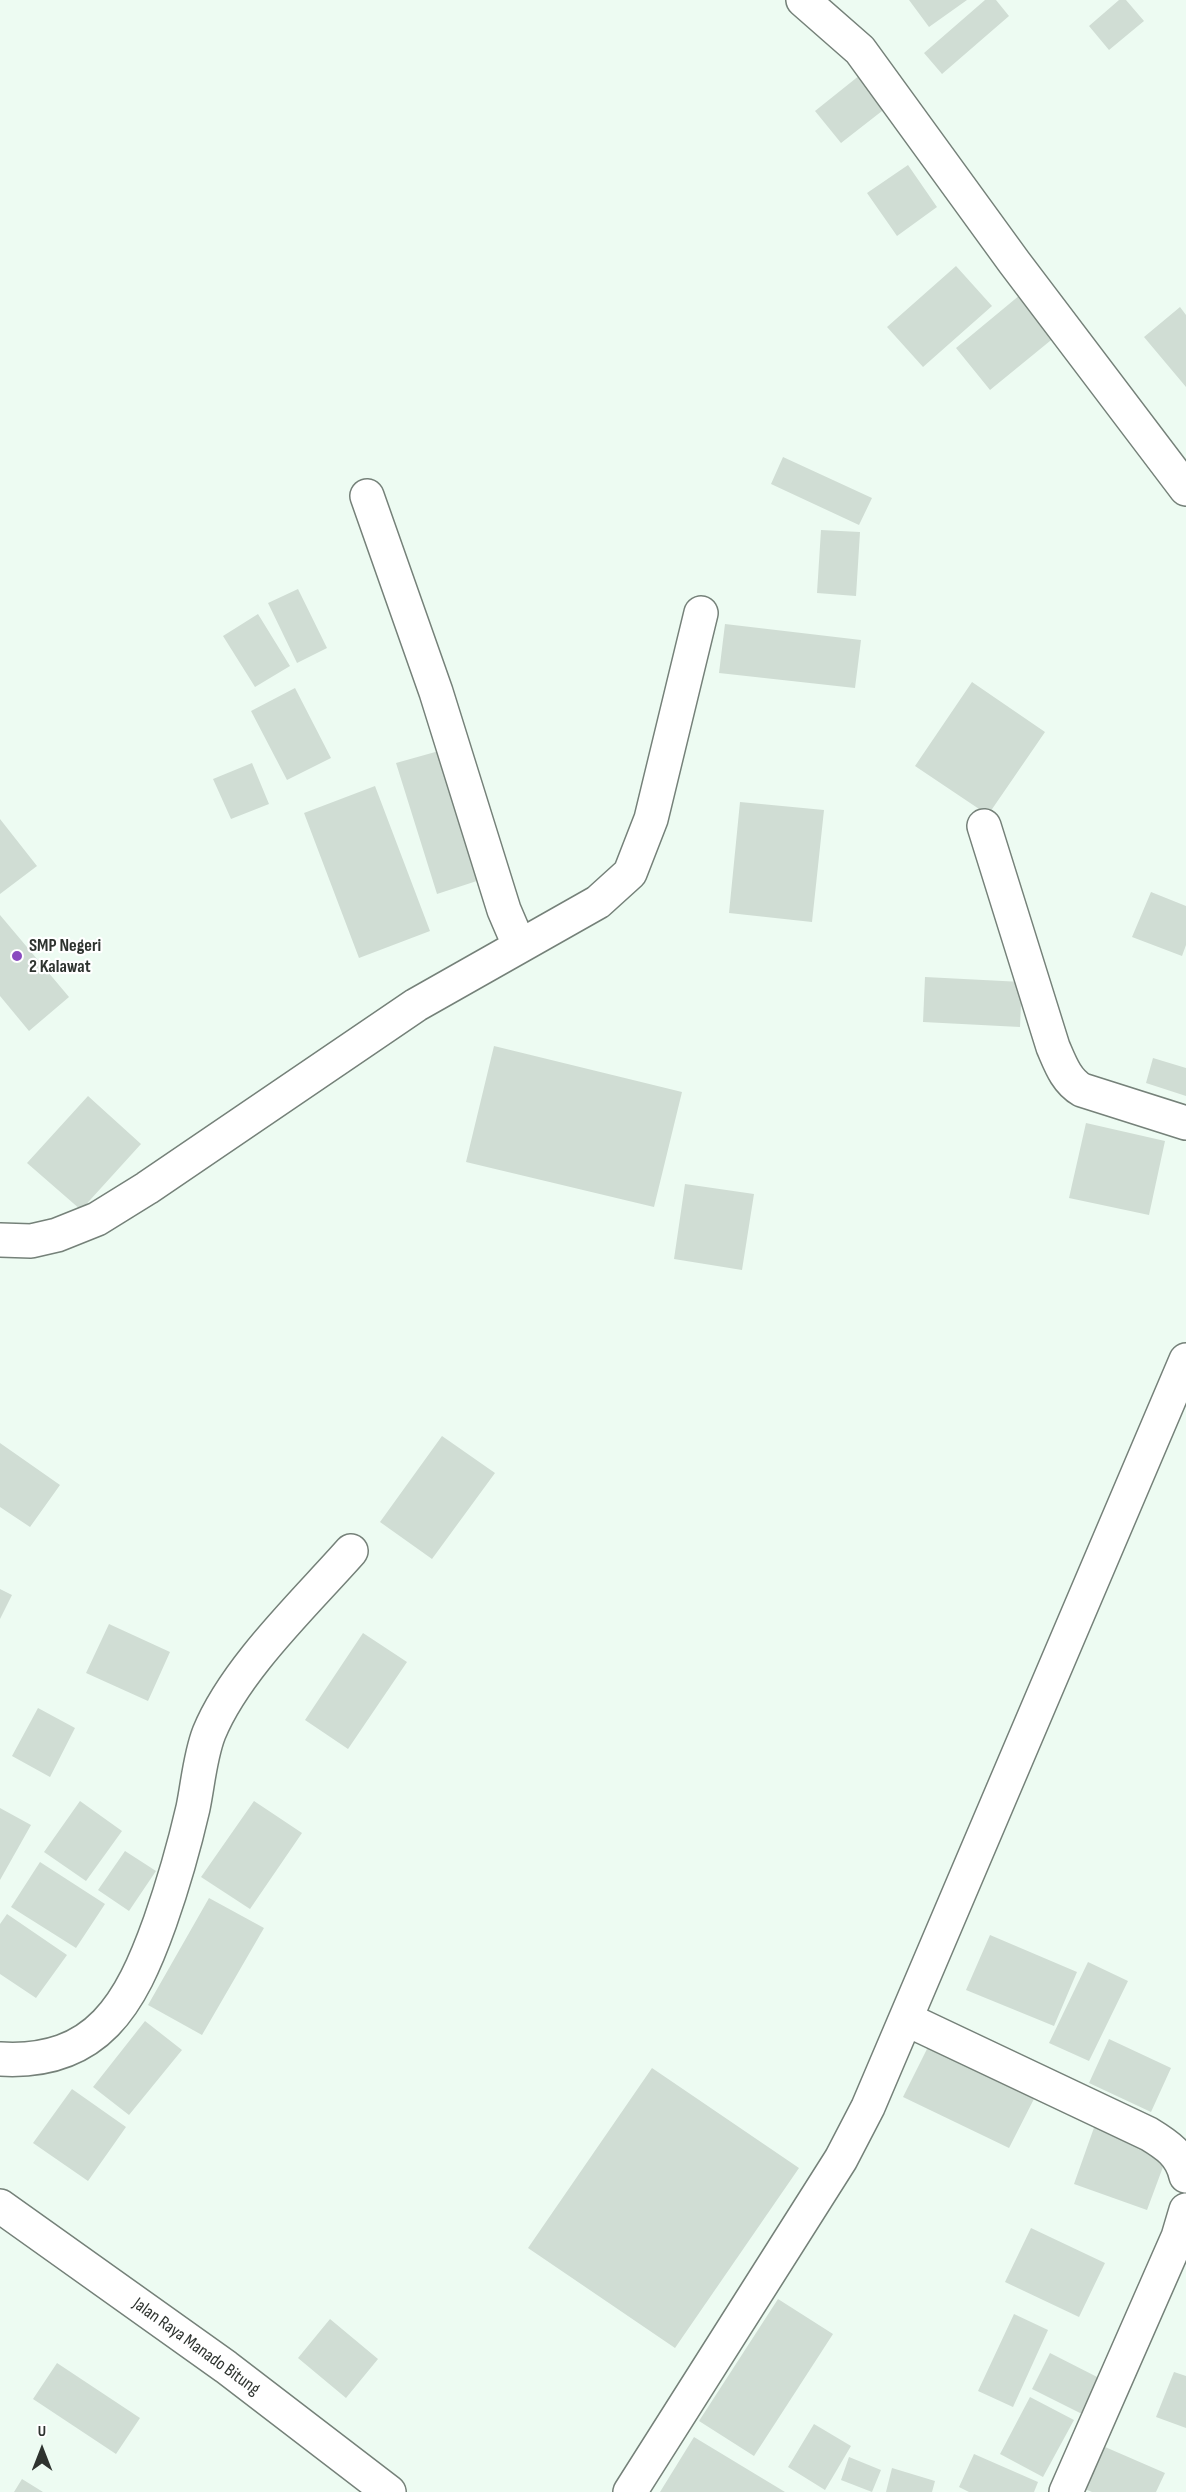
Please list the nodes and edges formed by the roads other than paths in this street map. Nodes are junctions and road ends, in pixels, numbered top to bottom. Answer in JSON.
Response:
{"nodes":[{"id":1,"x":803,"y":0,"type":"edge"},
{"id":2,"x":1186,"y":489,"type":"edge"},
{"id":3,"x":368,"y":496,"type":"dead end"},
{"id":4,"x":701,"y":613,"type":"dead end"},
{"id":5,"x":984,"y":826,"type":"dead end"},
{"id":6,"x":519,"y":945,"type":"junction"},
{"id":7,"x":1186,"y":1123,"type":"edge"},
{"id":8,"x":0,"y":1240,"type":"edge"},
{"id":9,"x":1186,"y":1360,"type":"edge"},
{"id":10,"x":351,"y":1551,"type":"dead end"},
{"id":11,"x":906,"y":2019,"type":"junction"},
{"id":12,"x":0,"y":2059,"type":"edge"},
{"id":13,"x":1186,"y":2176,"type":"edge"},
{"id":14,"x":0,"y":2206,"type":"edge"},
{"id":15,"x":1186,"y":2210,"type":"edge"},
{"id":16,"x":390,"y":2492,"type":"edge"},
{"id":17,"x":630,"y":2492,"type":"edge"},
{"id":18,"x":1066,"y":2492,"type":"edge"}],
"edges":[{"from":1,"to":2,"type":"main road"},
{"from":3,"to":6,"type":"main road"},
{"from":4,"to":6,"type":"main road"},
{"from":5,"to":7,"type":"main road"},
{"from":6,"to":8,"type":"main road"},
{"from":9,"to":11,"type":"main road"},
{"from":10,"to":12,"type":"main road"},
{"from":11,"to":13,"type":"main road"},
{"from":11,"to":17,"type":"main road"},
{"from":14,"to":16,"type":"main road","name":"Jalan Raya Manado Bitung"},
{"from":15,"to":18,"type":"main road"}]}
